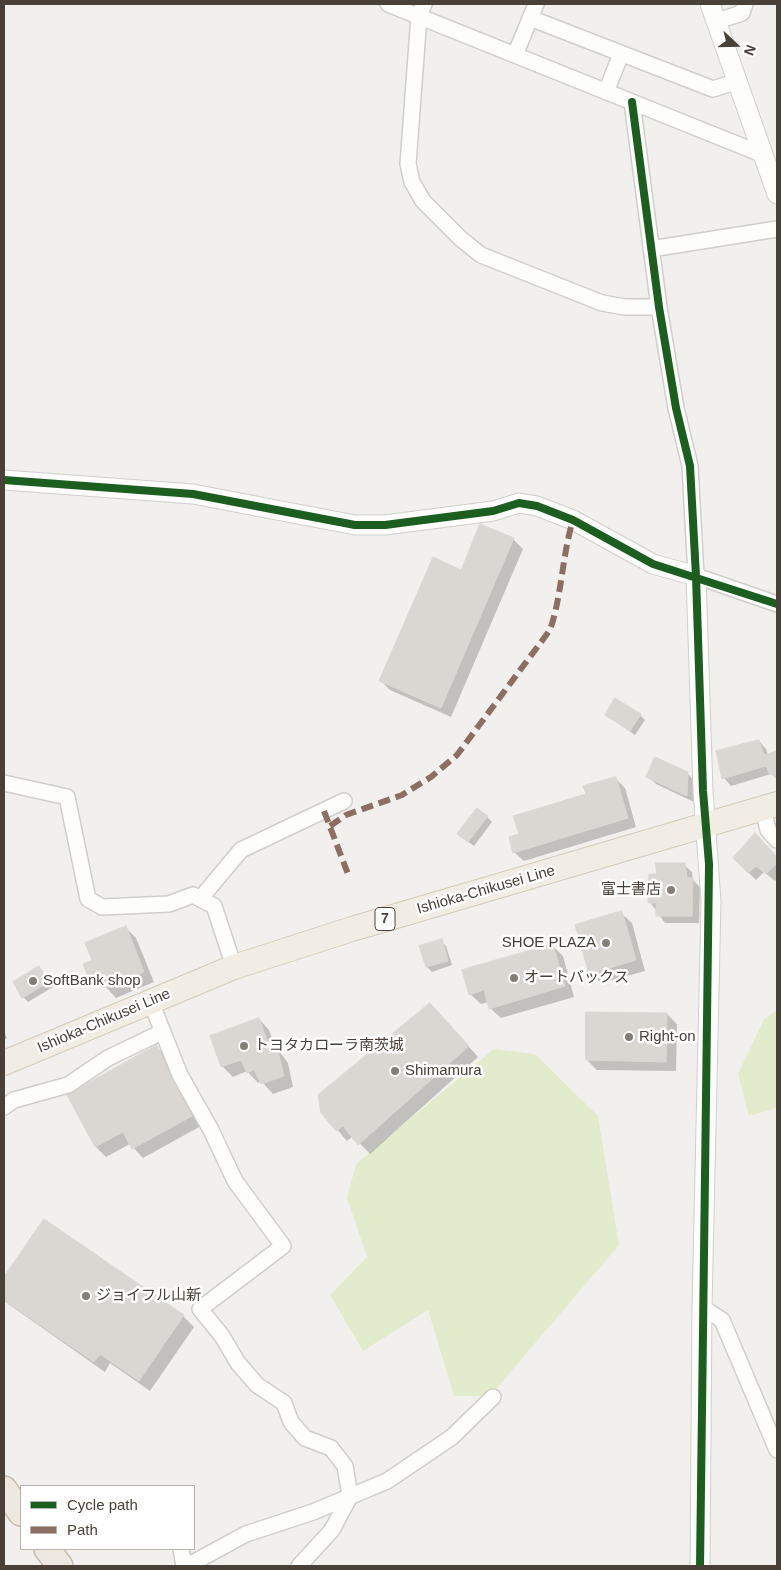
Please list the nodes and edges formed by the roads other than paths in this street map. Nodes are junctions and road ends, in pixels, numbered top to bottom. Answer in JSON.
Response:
{"nodes":[{"id":1,"x":388,"y":4,"type":"edge"},
{"id":2,"x":745,"y":4,"type":"edge"},
{"id":3,"x":422,"y":10,"type":"edge"},
{"id":4,"x":533,"y":11,"type":"edge"},
{"id":5,"x":713,"y":12,"type":"edge"},
{"id":6,"x":621,"y":54,"type":"junction"},
{"id":7,"x":515,"y":55,"type":"junction"},
{"id":8,"x":738,"y":81,"type":"junction"},
{"id":9,"x":606,"y":92,"type":"junction"},
{"id":10,"x":632,"y":102,"type":"junction"},
{"id":11,"x":764,"y":155,"type":"junction"},
{"id":12,"x":777,"y":194,"type":"edge"},
{"id":13,"x":777,"y":229,"type":"edge"},
{"id":14,"x":651,"y":249,"type":"junction"},
{"id":15,"x":659,"y":307,"type":"junction"},
{"id":16,"x":4,"y":480,"type":"edge"},
{"id":17,"x":696,"y":576,"type":"junction"},
{"id":18,"x":777,"y":604,"type":"edge"},
{"id":19,"x":4,"y":783,"type":"edge"},
{"id":20,"x":344,"y":801,"type":"dead end"},
{"id":21,"x":770,"y":806,"type":"edge"},
{"id":22,"x":706,"y":826,"type":"junction"},
{"id":23,"x":777,"y":840,"type":"edge"},
{"id":24,"x":200,"y":899,"type":"junction"},
{"id":25,"x":234,"y":967,"type":"junction"},
{"id":26,"x":151,"y":1002,"type":"junction"},
{"id":27,"x":162,"y":1032,"type":"junction"},
{"id":28,"x":4,"y":1063,"type":"edge"},
{"id":29,"x":4,"y":1107,"type":"edge"},
{"id":30,"x":702,"y":1306,"type":"junction"},
{"id":31,"x":494,"y":1396,"type":"dead end"},
{"id":32,"x":777,"y":1450,"type":"edge"},
{"id":33,"x":4,"y":1489,"type":"edge"},
{"id":34,"x":350,"y":1496,"type":"junction"},
{"id":35,"x":20,"y":1512,"type":"edge"},
{"id":36,"x":48,"y":1550,"type":"edge"},
{"id":37,"x":181,"y":1550,"type":"edge"},
{"id":38,"x":60,"y":1566,"type":"edge"},
{"id":39,"x":185,"y":1566,"type":"edge"},
{"id":40,"x":299,"y":1566,"type":"edge"},
{"id":41,"x":700,"y":1566,"type":"edge"}],
"edges":[{"from":1,"to":3,"type":"street"},
{"from":2,"to":5,"type":"street"},
{"from":3,"to":7,"type":"street"},
{"from":3,"to":15,"type":"street"},
{"from":4,"to":6,"type":"street"},
{"from":4,"to":7,"type":"street"},
{"from":5,"to":8,"type":"street"},
{"from":6,"to":8,"type":"street"},
{"from":6,"to":9,"type":"street"},
{"from":7,"to":9,"type":"street"},
{"from":8,"to":11,"type":"street"},
{"from":9,"to":10,"type":"street"},
{"from":10,"to":11,"type":"street"},
{"from":10,"to":14,"type":"street"},
{"from":11,"to":12,"type":"street"},
{"from":13,"to":14,"type":"street"},
{"from":14,"to":15,"type":"street"},
{"from":15,"to":17,"type":"street"},
{"from":16,"to":17,"type":"street"},
{"from":17,"to":18,"type":"street"},
{"from":17,"to":22,"type":"street"},
{"from":19,"to":24,"type":"street"},
{"from":20,"to":24,"type":"street"},
{"from":21,"to":22,"type":"main road","name":"Ishioka-Chikusei Line","number":"7"},
{"from":21,"to":23,"type":"street"},
{"from":22,"to":25,"type":"main road","name":"Ishioka-Chikusei Line","number":"7"},
{"from":22,"to":30,"type":"street"},
{"from":24,"to":25,"type":"street"},
{"from":25,"to":26,"type":"main road","name":"Ishioka-Chikusei Line","number":"7"},
{"from":26,"to":27,"type":"street"},
{"from":26,"to":28,"type":"main road","name":"Ishioka-Chikusei Line","number":"7"},
{"from":27,"to":29,"type":"street"},
{"from":27,"to":34,"type":"street"},
{"from":30,"to":32,"type":"street"},
{"from":30,"to":41,"type":"street"},
{"from":31,"to":34,"type":"street"},
{"from":33,"to":35,"type":"highway"},
{"from":34,"to":39,"type":"street"},
{"from":34,"to":40,"type":"street"},
{"from":36,"to":38,"type":"highway"},
{"from":37,"to":39,"type":"street"}]}
